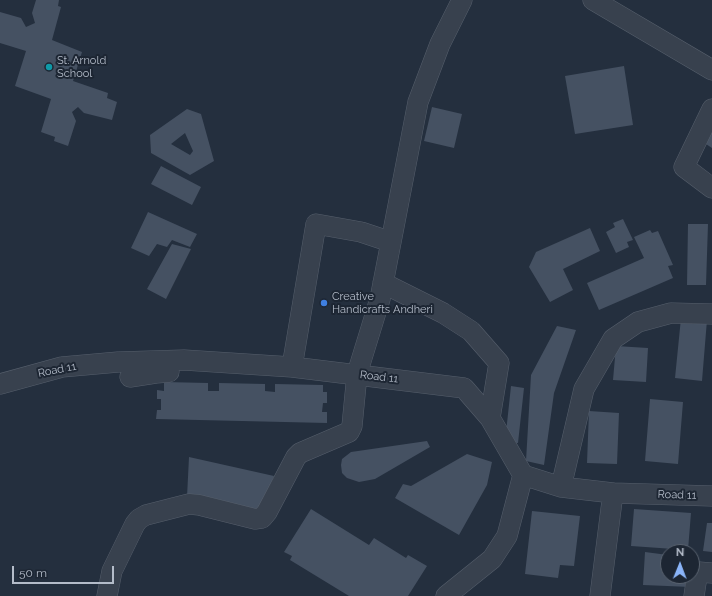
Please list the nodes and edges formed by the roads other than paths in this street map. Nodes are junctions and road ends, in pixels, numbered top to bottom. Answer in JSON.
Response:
{"nodes":[{"id":1,"x":462,"y":0,"type":"edge"},
{"id":2,"x":593,"y":0,"type":"edge"},
{"id":3,"x":622,"y":8,"type":"edge"},
{"id":4,"x":712,"y":70,"type":"edge"},
{"id":5,"x":712,"y":108,"type":"edge"},
{"id":6,"x":712,"y":188,"type":"edge"},
{"id":7,"x":391,"y":242,"type":"junction"},
{"id":8,"x":383,"y":282,"type":"junction"},
{"id":9,"x":712,"y":314,"type":"edge"},
{"id":10,"x":292,"y":367,"type":"junction"},
{"id":11,"x":130,"y":377,"type":"dead end"},
{"id":12,"x":357,"y":379,"type":"junction"},
{"id":13,"x":0,"y":384,"type":"edge"},
{"id":14,"x":490,"y":418,"type":"junction"},
{"id":15,"x":523,"y":475,"type":"junction"},
{"id":16,"x":561,"y":487,"type":"junction"},
{"id":17,"x":613,"y":493,"type":"junction"},
{"id":18,"x":712,"y":496,"type":"edge"},
{"id":19,"x":712,"y":573,"type":"edge"},
{"id":20,"x":107,"y":596,"type":"edge"},
{"id":21,"x":446,"y":596,"type":"edge"},
{"id":22,"x":600,"y":596,"type":"edge"},
{"id":23,"x":694,"y":596,"type":"edge"}],
"edges":[{"from":1,"to":7,"type":"street"},
{"from":2,"to":3,"type":"street"},
{"from":3,"to":4,"type":"street"},
{"from":5,"to":6,"type":"street"},
{"from":7,"to":8,"type":"street"},
{"from":7,"to":10,"type":"street"},
{"from":8,"to":12,"type":"street"},
{"from":8,"to":14,"type":"street"},
{"from":9,"to":16,"type":"street"},
{"from":10,"to":12,"type":"street","name":"Road 11"},
{"from":10,"to":13,"type":"street","name":"Road 11"},
{"from":11,"to":12,"type":"street"},
{"from":12,"to":14,"type":"street","name":"Road 11"},
{"from":12,"to":20,"type":"street"},
{"from":14,"to":15,"type":"street","name":"Road 11"},
{"from":15,"to":16,"type":"street","name":"Road 11"},
{"from":15,"to":21,"type":"street"},
{"from":16,"to":17,"type":"street","name":"Road 11"},
{"from":17,"to":18,"type":"street","name":"Road 11"},
{"from":17,"to":22,"type":"street"},
{"from":19,"to":23,"type":"street"}]}
